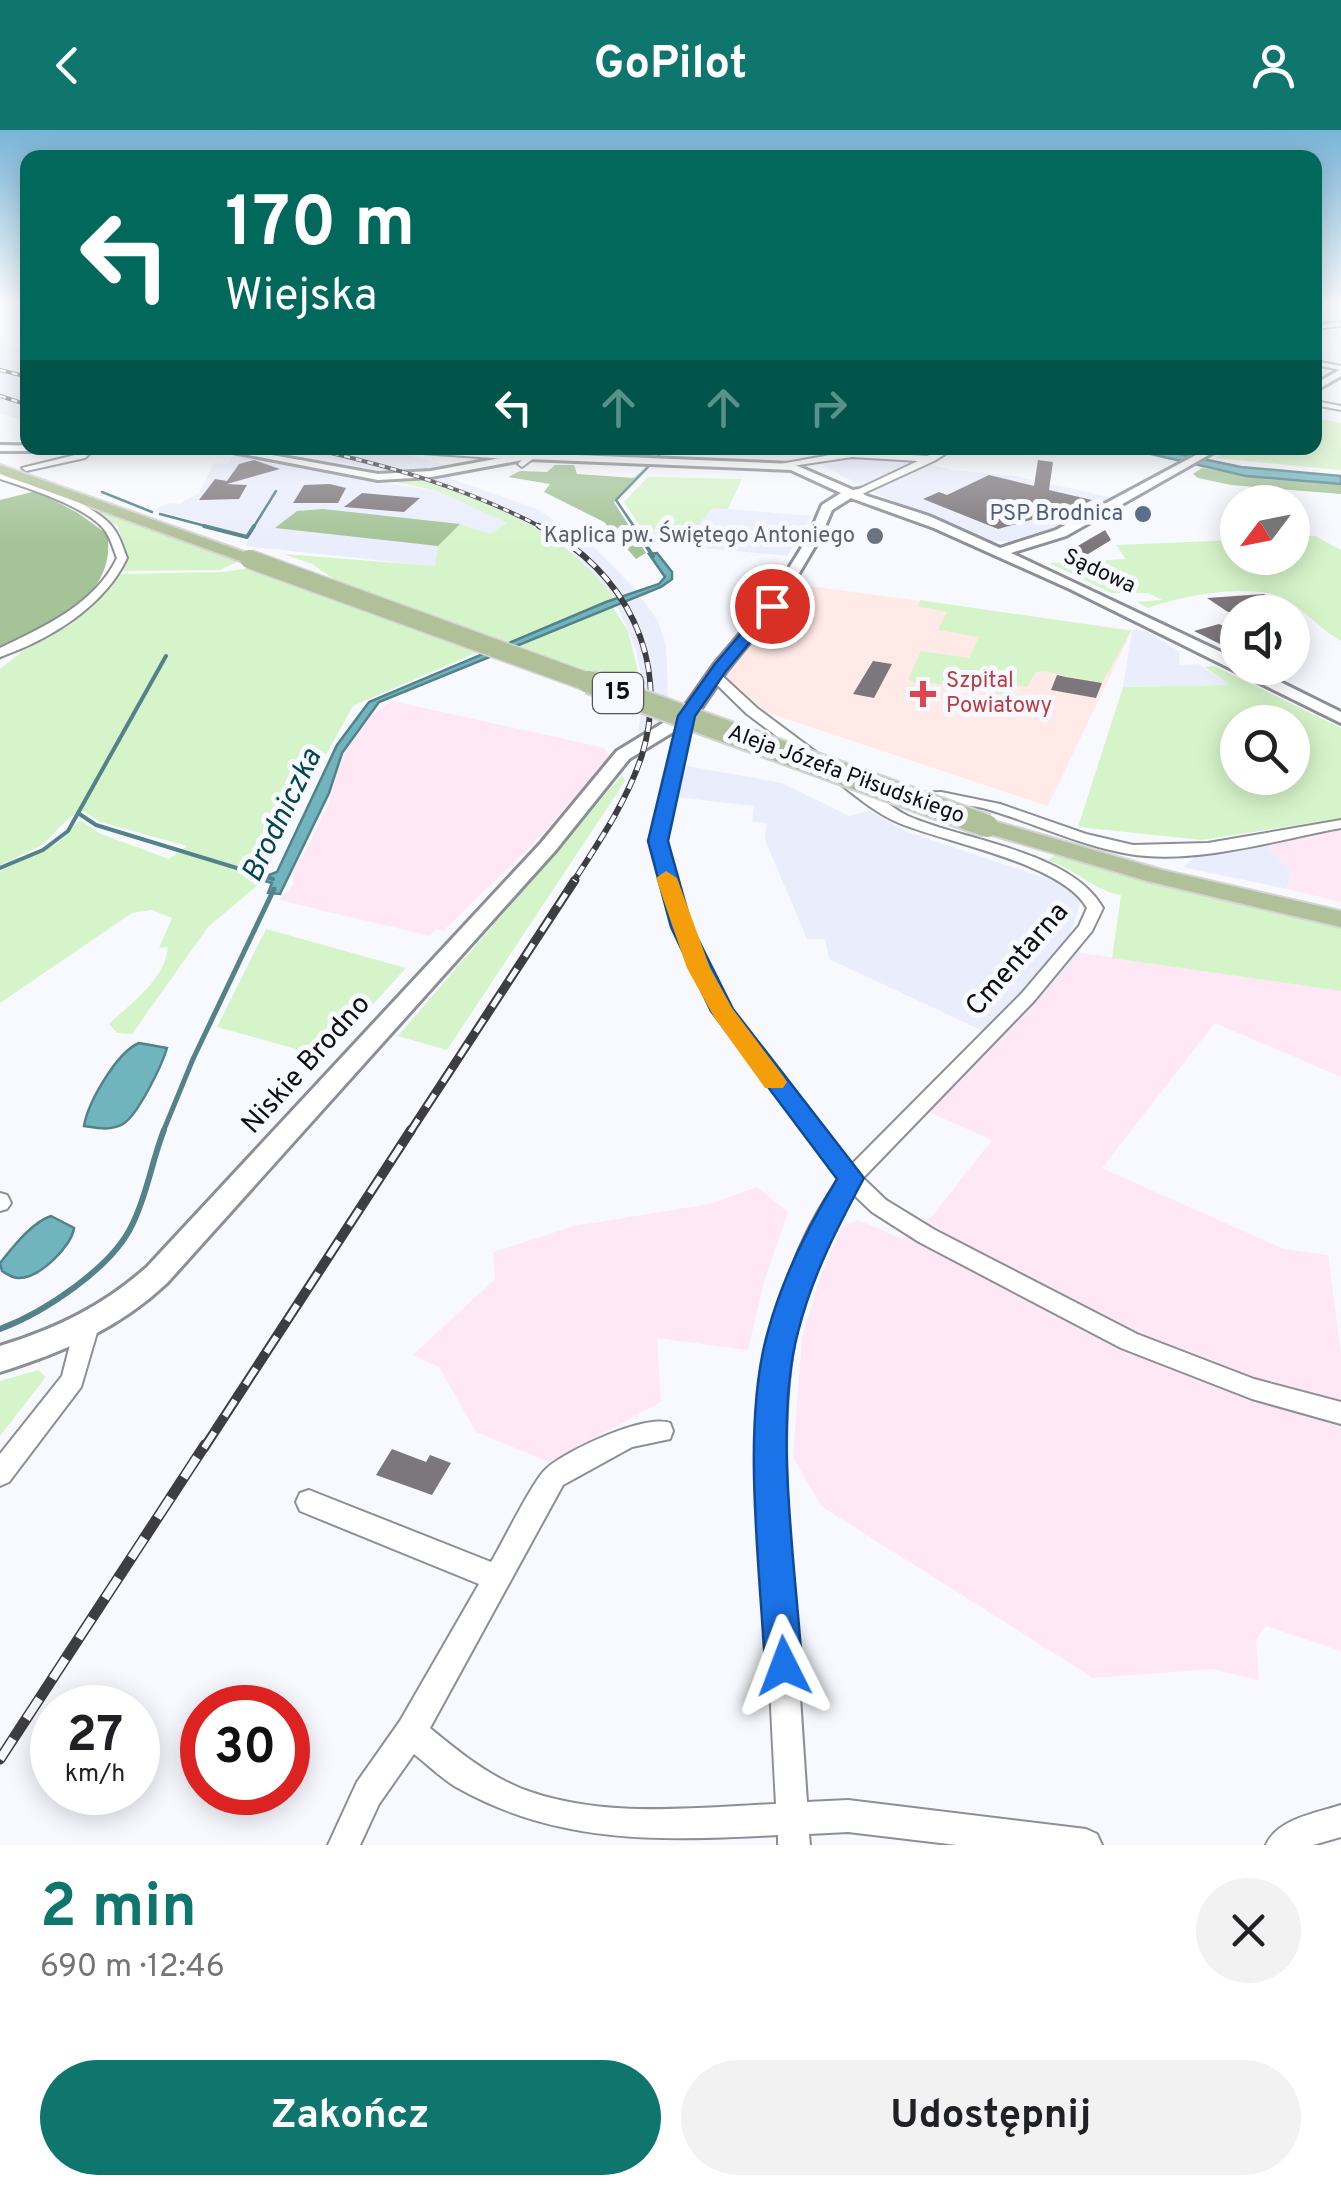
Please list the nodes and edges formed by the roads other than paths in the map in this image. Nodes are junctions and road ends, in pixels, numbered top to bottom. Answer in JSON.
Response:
{"nodes":[{"id":1,"x":83,"y":455,"type":"edge"},
{"id":2,"x":268,"y":455,"type":"edge"},
{"id":3,"x":427,"y":455,"type":"edge"},
{"id":4,"x":475,"y":455,"type":"edge"},
{"id":5,"x":848,"y":455,"type":"edge"},
{"id":6,"x":873,"y":455,"type":"edge"},
{"id":7,"x":939,"y":455,"type":"edge"},
{"id":8,"x":1203,"y":455,"type":"edge"},
{"id":9,"x":932,"y":459,"type":"junction"},
{"id":10,"x":525,"y":460,"type":"junction"},
{"id":11,"x":789,"y":461,"type":"junction"},
{"id":12,"x":0,"y":468,"type":"edge"},
{"id":13,"x":26,"y":468,"type":"dead end"},
{"id":14,"x":469,"y":468,"type":"junction"},
{"id":15,"x":0,"y":476,"type":"edge"},
{"id":16,"x":856,"y":492,"type":"junction"},
{"id":17,"x":1078,"y":527,"type":"junction"},
{"id":18,"x":1043,"y":540,"type":"junction"},
{"id":19,"x":980,"y":543,"type":"junction"},
{"id":20,"x":1000,"y":552,"type":"junction"},
{"id":21,"x":1034,"y":560,"type":"junction"},
{"id":22,"x":0,"y":653,"type":"edge"},
{"id":23,"x":1220,"y":657,"type":"edge"},
{"id":24,"x":715,"y":676,"type":"junction"},
{"id":25,"x":1276,"y":685,"type":"edge"},
{"id":26,"x":1339,"y":715,"type":"edge"},
{"id":27,"x":686,"y":716,"type":"junction"},
{"id":28,"x":880,"y":808,"type":"junction"},
{"id":29,"x":1341,"y":824,"type":"edge"},
{"id":30,"x":1341,"y":919,"type":"edge"},
{"id":31,"x":851,"y":1178,"type":"junction"},
{"id":32,"x":86,"y":1330,"type":"junction"},
{"id":33,"x":0,"y":1359,"type":"edge"},
{"id":34,"x":1341,"y":1413,"type":"edge"},
{"id":35,"x":661,"y":1431,"type":"dead end"},
{"id":36,"x":0,"y":1474,"type":"edge"},
{"id":37,"x":309,"y":1502,"type":"dead end"},
{"id":38,"x":497,"y":1578,"type":"junction"},
{"id":39,"x":411,"y":1732,"type":"junction"},
{"id":40,"x":1341,"y":1821,"type":"edge"},
{"id":41,"x":793,"y":1832,"type":"edge"},
{"id":42,"x":344,"y":1845,"type":"edge"},
{"id":43,"x":1086,"y":1845,"type":"edge"},
{"id":44,"x":1282,"y":1845,"type":"edge"}],
"edges":[{"from":1,"to":13,"type":"street"},
{"from":2,"to":14,"type":"street"},
{"from":3,"to":14,"type":"street"},
{"from":4,"to":10,"type":"street"},
{"from":5,"to":11,"type":"street"},
{"from":6,"to":9,"type":"street"},
{"from":7,"to":9,"type":"street"},
{"from":8,"to":17,"type":"street"},
{"from":9,"to":16,"type":"street"},
{"from":10,"to":11,"type":"street"},
{"from":10,"to":14,"type":"street"},
{"from":11,"to":16,"type":"street","name":"Sądowa"},
{"from":11,"to":16,"type":"street","name":"Sądowa"},
{"from":12,"to":30,"type":"main road","name":"Aleja Józefa Piłsudskiego","number":"15","bridge":true},
{"from":15,"to":22,"type":"street"},
{"from":16,"to":19,"type":"street","name":"Sądowa"},
{"from":16,"to":24,"type":"street"},
{"from":17,"to":18,"type":"street"},
{"from":17,"to":21,"type":"street"},
{"from":18,"to":19,"type":"street"},
{"from":18,"to":20,"type":"street"},
{"from":19,"to":20,"type":"street","name":"Sądowa"},
{"from":20,"to":21,"type":"street","name":"Sądowa"},
{"from":21,"to":23,"type":"street","name":"Sądowa"},
{"from":24,"to":27,"type":"street"},
{"from":24,"to":28,"type":"street","name":"Cmentarna"},
{"from":25,"to":26,"type":"street","name":"Sądowa"},
{"from":27,"to":31,"type":"street"},
{"from":27,"to":32,"type":"street","name":"Niskie Brodno"},
{"from":28,"to":29,"type":"street"},
{"from":28,"to":31,"type":"street","name":"Cmentarna"},
{"from":31,"to":34,"type":"street"},
{"from":31,"to":41,"type":"street"},
{"from":32,"to":33,"type":"street","name":"Niskie Brodno"},
{"from":32,"to":36,"type":"street"},
{"from":35,"to":38,"type":"street"},
{"from":37,"to":38,"type":"street"},
{"from":38,"to":39,"type":"street"},
{"from":39,"to":41,"type":"street"},
{"from":39,"to":42,"type":"street"},
{"from":40,"to":44,"type":"street"},
{"from":41,"to":43,"type":"street"}]}
